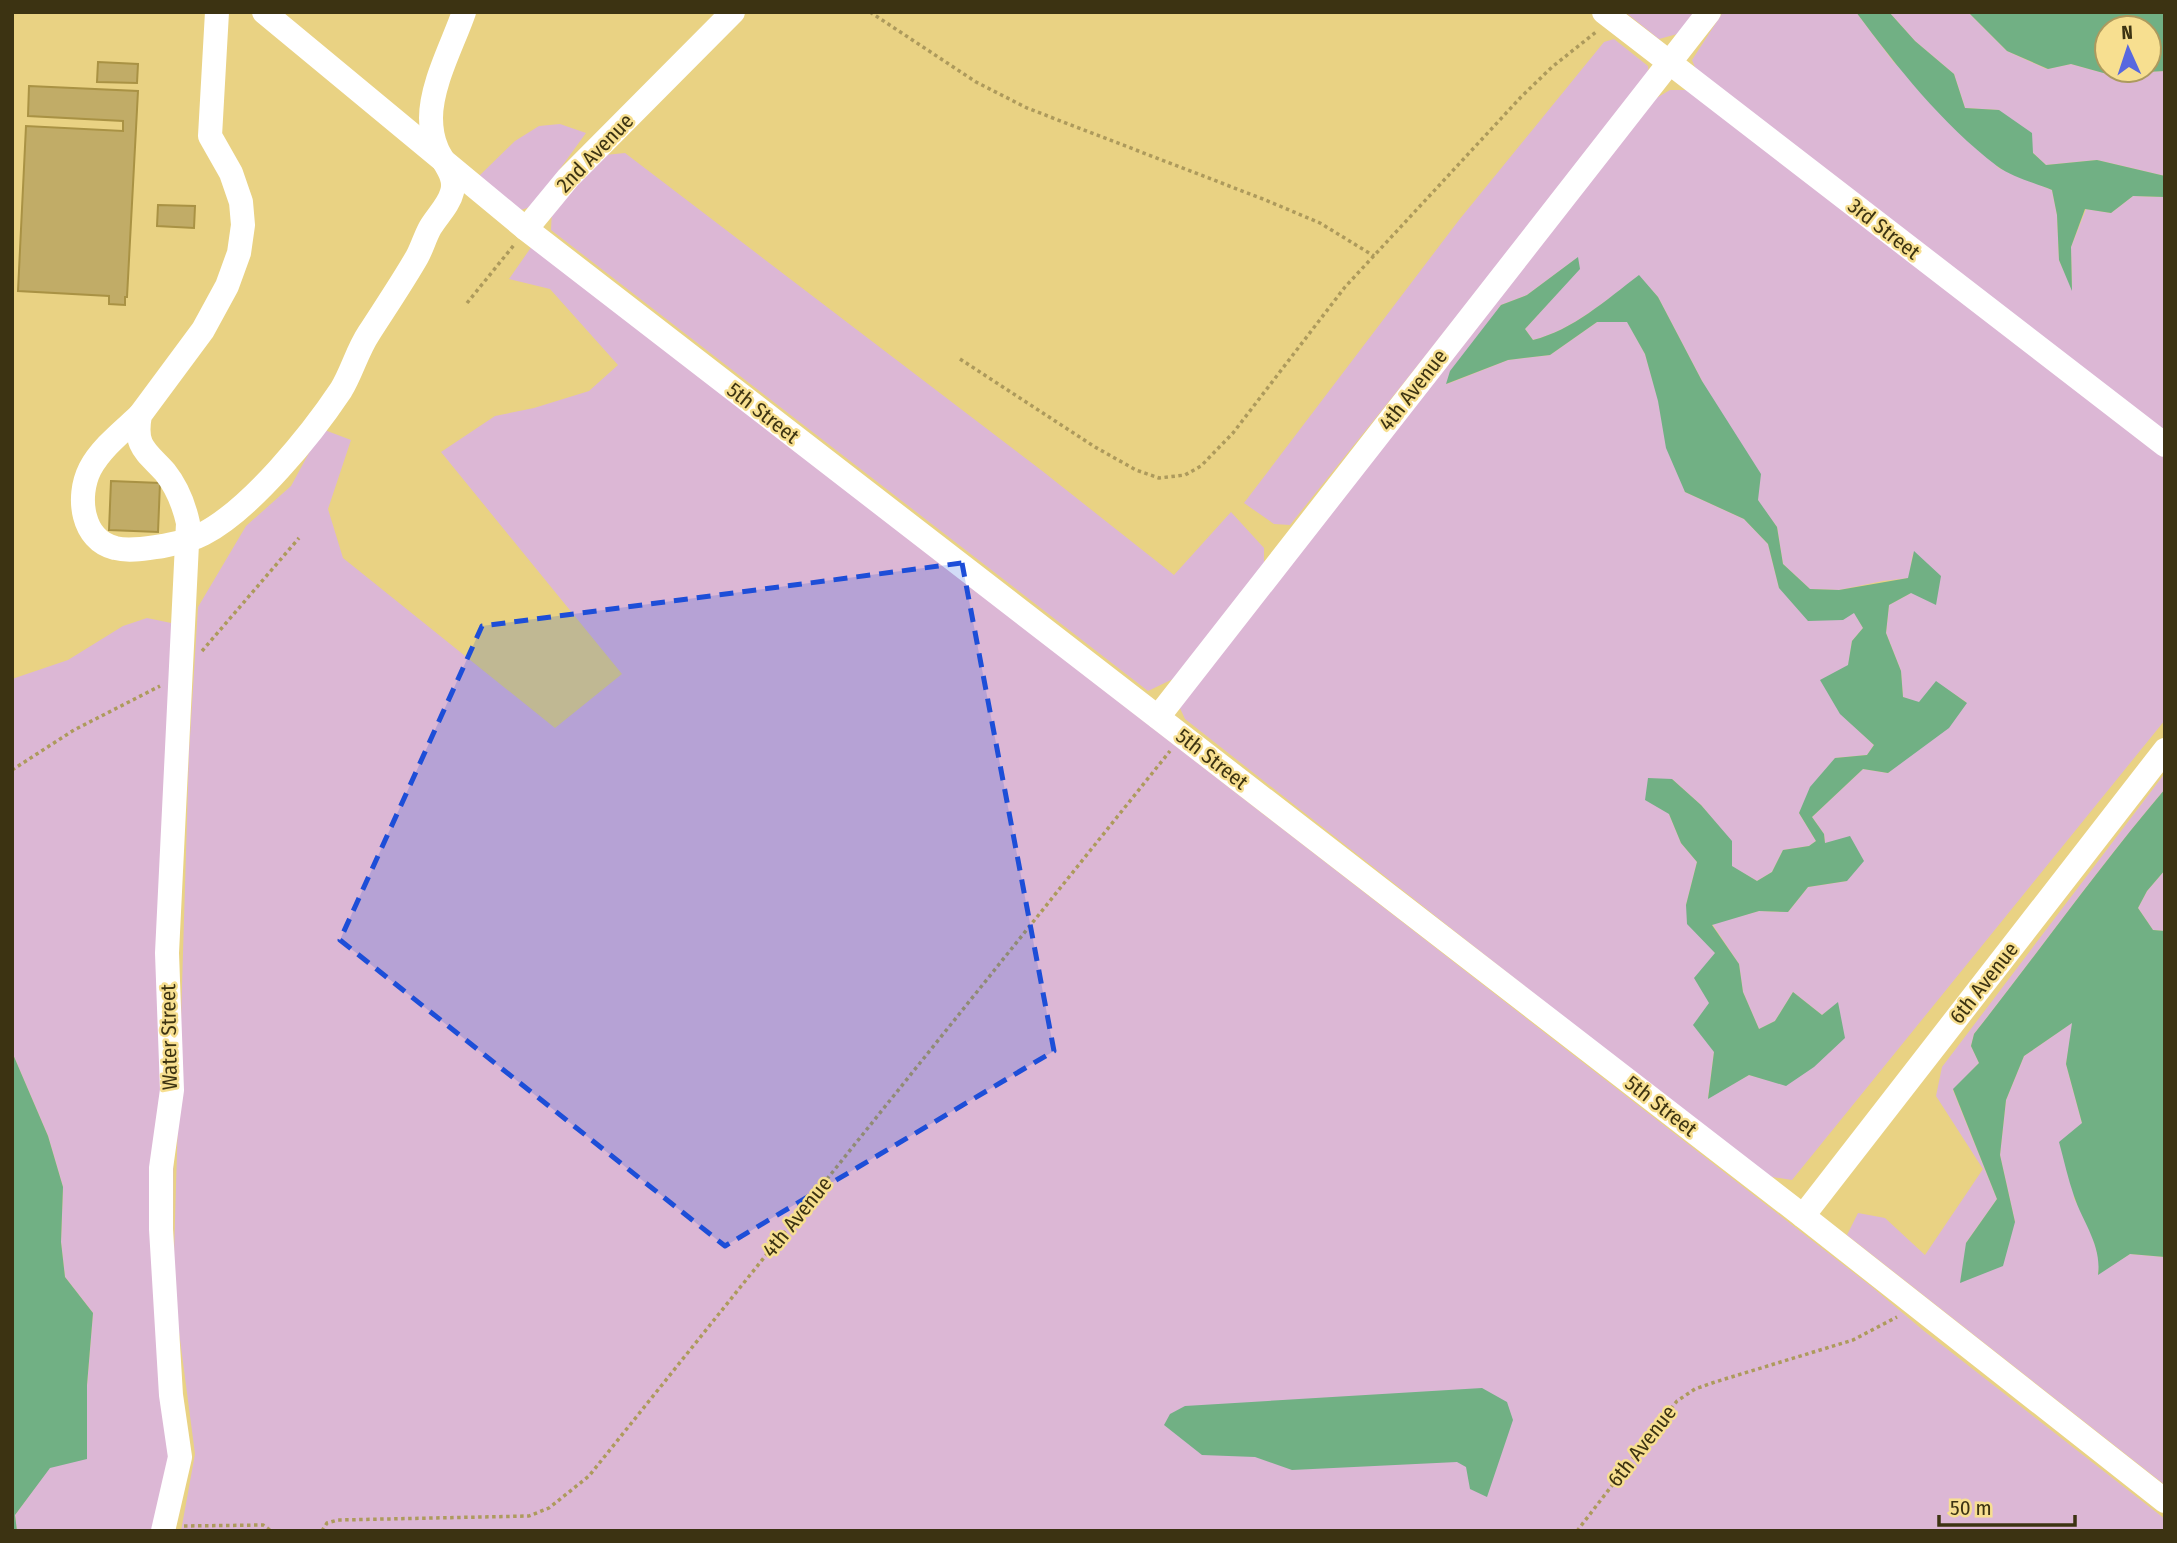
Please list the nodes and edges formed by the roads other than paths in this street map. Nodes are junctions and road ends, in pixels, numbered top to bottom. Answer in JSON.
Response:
{"nodes":[{"id":1,"x":217,"y":12,"type":"edge"},
{"id":2,"x":264,"y":12,"type":"edge"},
{"id":3,"x":464,"y":12,"type":"edge"},
{"id":4,"x":733,"y":12,"type":"edge"},
{"id":5,"x":1709,"y":12,"type":"edge"},
{"id":6,"x":1609,"y":16,"type":"edge"},
{"id":7,"x":1671,"y":64,"type":"junction"},
{"id":8,"x":442,"y":160,"type":"junction"},
{"id":9,"x":526,"y":229,"type":"junction"},
{"id":10,"x":140,"y":415,"type":"junction"},
{"id":11,"x":2165,"y":446,"type":"edge"},
{"id":12,"x":189,"y":541,"type":"junction"},
{"id":13,"x":1158,"y":717,"type":"junction"},
{"id":14,"x":2165,"y":750,"type":"edge"},
{"id":15,"x":1803,"y":1216,"type":"junction"},
{"id":16,"x":2165,"y":1501,"type":"edge"},
{"id":17,"x":164,"y":1528,"type":"edge"}],
"edges":[{"from":1,"to":10,"type":"street"},
{"from":2,"to":8,"type":"street","name":"5th Street"},
{"from":3,"to":8,"type":"street"},
{"from":4,"to":9,"type":"street","name":"2nd Avenue"},
{"from":5,"to":7,"type":"street","name":"4th Avenue"},
{"from":6,"to":7,"type":"street","name":"3rd Street"},
{"from":7,"to":11,"type":"street","name":"3rd Street"},
{"from":7,"to":13,"type":"street","name":"4th Avenue"},
{"from":8,"to":9,"type":"street","name":"5th Street"},
{"from":8,"to":12,"type":"street"},
{"from":9,"to":13,"type":"street","name":"5th Street"},
{"from":10,"to":12,"type":"street","name":"Water Street"},
{"from":10,"to":12,"type":"street"},
{"from":12,"to":17,"type":"street","name":"Water Street"},
{"from":13,"to":15,"type":"street","name":"5th Street"},
{"from":14,"to":15,"type":"street","name":"6th Avenue"},
{"from":15,"to":16,"type":"street","name":"5th Street"}]}
